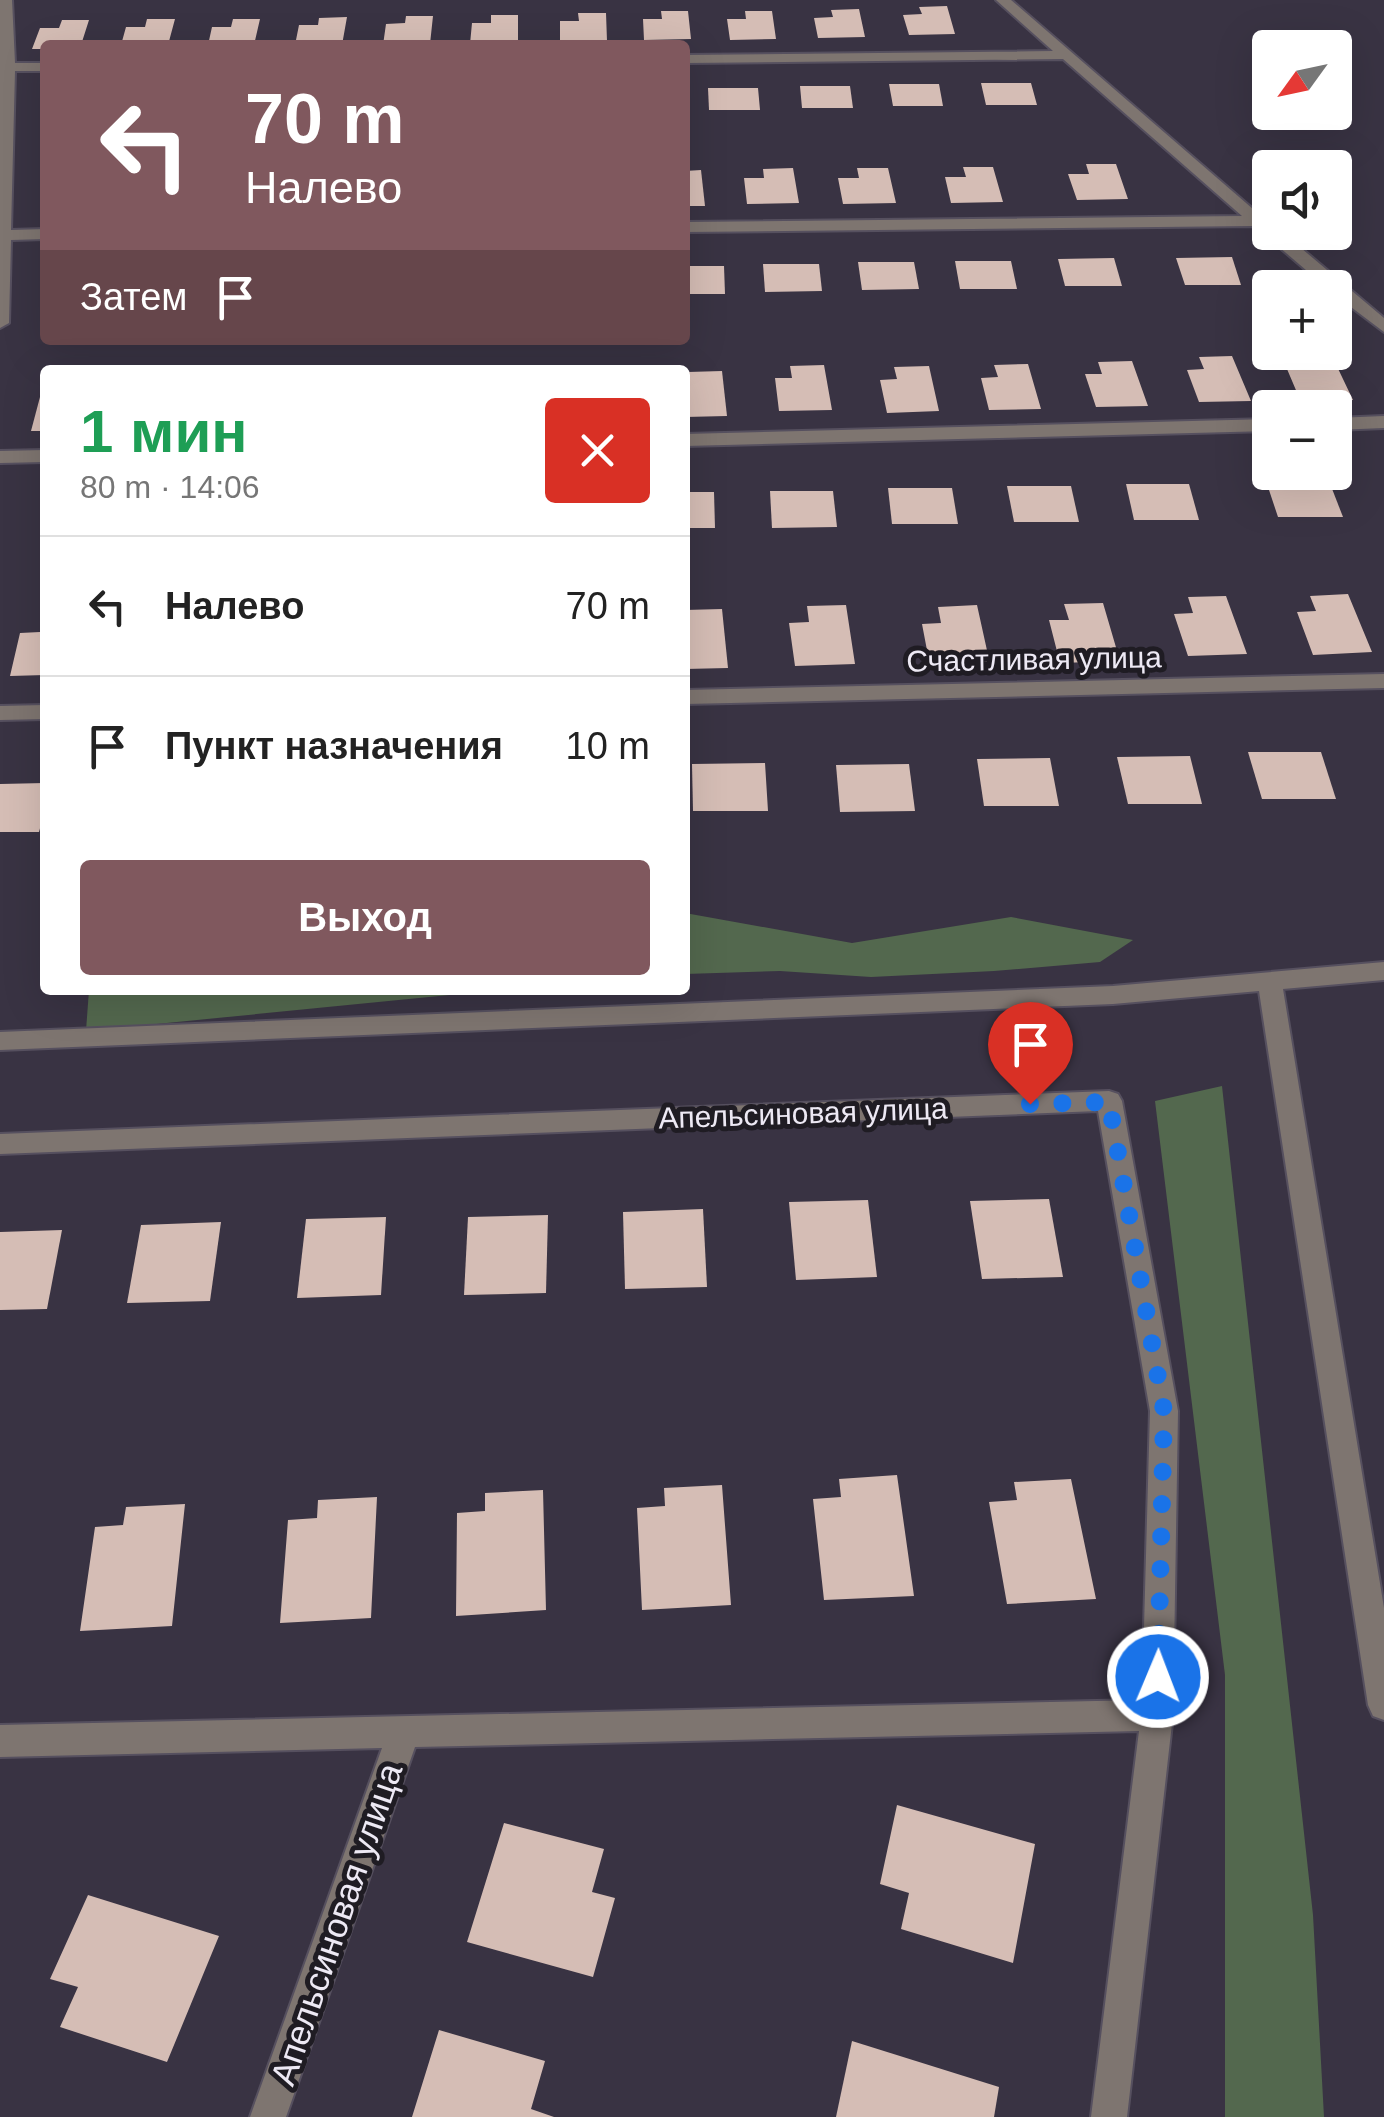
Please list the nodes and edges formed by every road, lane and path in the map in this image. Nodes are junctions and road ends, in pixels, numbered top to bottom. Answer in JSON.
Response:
{"nodes":[{"id":1,"x":5,"y":0,"type":"edge"},
{"id":2,"x":1003,"y":0,"type":"edge"},
{"id":3,"x":1068,"y":55,"type":"junction"},
{"id":4,"x":690,"y":59,"type":"edge"},
{"id":5,"x":8,"y":67,"type":"junction"},
{"id":6,"x":40,"y":67,"type":"edge"},
{"id":7,"x":1252,"y":216,"type":"edge"},
{"id":8,"x":690,"y":227,"type":"edge"},
{"id":9,"x":1252,"y":228,"type":"edge"},
{"id":10,"x":40,"y":234,"type":"edge"},
{"id":11,"x":2,"y":235,"type":"junction"},
{"id":12,"x":1292,"y":250,"type":"edge"},
{"id":13,"x":0,"y":323,"type":"edge"},
{"id":14,"x":1384,"y":328,"type":"edge"},
{"id":15,"x":1384,"y":422,"type":"edge"},
{"id":16,"x":1352,"y":423,"type":"edge"},
{"id":17,"x":1252,"y":425,"type":"edge"},
{"id":18,"x":690,"y":440,"type":"edge"},
{"id":19,"x":40,"y":456,"type":"edge"},
{"id":20,"x":0,"y":457,"type":"edge"},
{"id":21,"x":1384,"y":681,"type":"edge"},
{"id":22,"x":690,"y":697,"type":"edge"},
{"id":23,"x":0,"y":712,"type":"edge"},
{"id":24,"x":40,"y":712,"type":"edge"},
{"id":25,"x":1384,"y":970,"type":"edge"},
{"id":26,"x":1270,"y":981,"type":"junction"},
{"id":27,"x":0,"y":1041,"type":"edge"},
{"id":28,"x":0,"y":1144,"type":"edge"},
{"id":29,"x":1384,"y":1705,"type":"edge"},
{"id":30,"x":1158,"y":1715,"type":"junction"},
{"id":31,"x":404,"y":1732,"type":"junction"},
{"id":32,"x":0,"y":1741,"type":"edge"},
{"id":33,"x":268,"y":2117,"type":"edge"},
{"id":34,"x":1109,"y":2117,"type":"edge"}],
"edges":[{"from":1,"to":5,"type":"street"},
{"from":2,"to":3,"type":"street"},
{"from":3,"to":4,"type":"street"},
{"from":3,"to":7,"type":"street"},
{"from":5,"to":6,"type":"street"},
{"from":5,"to":11,"type":"street"},
{"from":8,"to":9,"type":"street"},
{"from":10,"to":11,"type":"street"},
{"from":11,"to":13,"type":"street"},
{"from":12,"to":14,"type":"street"},
{"from":15,"to":16,"type":"street"},
{"from":17,"to":18,"type":"street"},
{"from":19,"to":20,"type":"street"},
{"from":21,"to":22,"type":"street","name":"Счастливая улица"},
{"from":23,"to":24,"type":"street"},
{"from":25,"to":26,"type":"street"},
{"from":26,"to":27,"type":"street"},
{"from":26,"to":29,"type":"street"},
{"from":28,"to":30,"type":"street","name":"Апельсиновая улица"},
{"from":30,"to":31,"type":"street","name":"Апельсиновая улица"},
{"from":30,"to":34,"type":"street","name":"Апельсиновая улица"},
{"from":31,"to":32,"type":"street","name":"Апельсиновая улица"},
{"from":31,"to":33,"type":"street","name":"Апельсиновая улица"}]}
